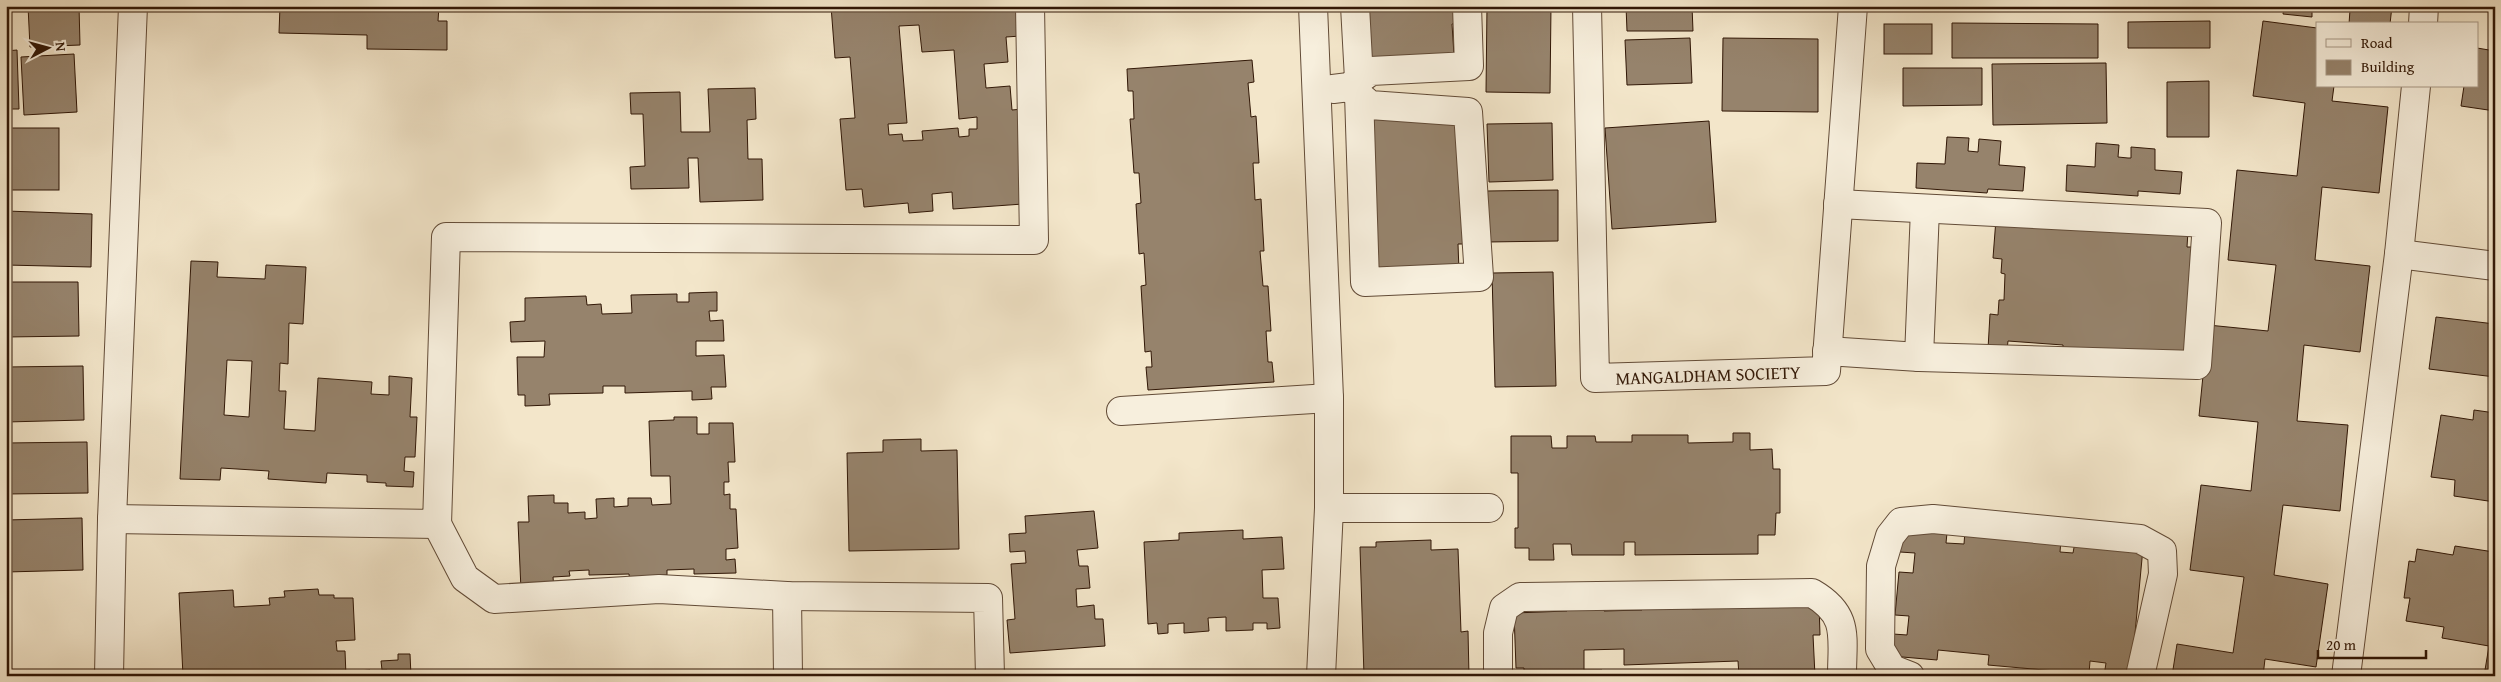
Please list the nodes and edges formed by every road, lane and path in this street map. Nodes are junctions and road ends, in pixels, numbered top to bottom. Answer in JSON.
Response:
{"nodes":[{"id":1,"x":133,"y":6,"type":"edge"},
{"id":2,"x":1030,"y":6,"type":"edge"},
{"id":3,"x":1313,"y":6,"type":"edge"},
{"id":4,"x":1355,"y":6,"type":"edge"},
{"id":5,"x":1467,"y":6,"type":"edge"},
{"id":6,"x":1587,"y":6,"type":"edge"},
{"id":7,"x":1853,"y":6,"type":"edge"},
{"id":8,"x":2424,"y":6,"type":"edge"},
{"id":9,"x":2423,"y":22,"type":"edge"},
{"id":10,"x":1356,"y":87,"type":"junction"},
{"id":11,"x":2416,"y":88,"type":"edge"},
{"id":12,"x":1316,"y":91,"type":"junction"},
{"id":13,"x":1838,"y":204,"type":"junction"},
{"id":14,"x":1926,"y":209,"type":"junction"},
{"id":15,"x":2399,"y":254,"type":"junction"},
{"id":16,"x":2495,"y":266,"type":"edge"},
{"id":17,"x":1828,"y":351,"type":"junction"},
{"id":18,"x":1919,"y":357,"type":"junction"},
{"id":19,"x":1329,"y":398,"type":"junction"},
{"id":20,"x":1121,"y":411,"type":"dead end"},
{"id":21,"x":1329,"y":508,"type":"junction"},
{"id":22,"x":1489,"y":508,"type":"dead end"},
{"id":23,"x":112,"y":519,"type":"junction"},
{"id":24,"x":437,"y":524,"type":"junction"},
{"id":25,"x":787,"y":596,"type":"junction"},
{"id":26,"x":109,"y":676,"type":"edge"},
{"id":27,"x":788,"y":676,"type":"edge"},
{"id":28,"x":990,"y":676,"type":"edge"},
{"id":29,"x":1321,"y":676,"type":"edge"},
{"id":30,"x":1498,"y":676,"type":"edge"},
{"id":31,"x":1842,"y":676,"type":"edge"},
{"id":32,"x":1910,"y":676,"type":"edge"},
{"id":33,"x":2140,"y":676,"type":"edge"},
{"id":34,"x":2346,"y":676,"type":"edge"}],
"edges":[{"from":1,"to":23,"type":"street"},
{"from":2,"to":24,"type":"street"},
{"from":3,"to":12,"type":"street"},
{"from":4,"to":10,"type":"street"},
{"from":5,"to":10,"type":"street"},
{"from":6,"to":17,"type":"street","name":"MANGALDHAM SOCIETY"},
{"from":7,"to":13,"type":"street","name":"MANGALDHAM SOCIETY"},
{"from":8,"to":9,"type":"street"},
{"from":10,"to":10,"type":"street"},
{"from":10,"to":12,"type":"street"},
{"from":11,"to":15,"type":"street"},
{"from":12,"to":19,"type":"street"},
{"from":13,"to":14,"type":"street"},
{"from":13,"to":17,"type":"street","name":"MANGALDHAM SOCIETY"},
{"from":14,"to":18,"type":"street"},
{"from":14,"to":18,"type":"street"},
{"from":15,"to":16,"type":"street"},
{"from":15,"to":34,"type":"street"},
{"from":17,"to":18,"type":"street"},
{"from":19,"to":20,"type":"street"},
{"from":19,"to":21,"type":"street"},
{"from":21,"to":22,"type":"street"},
{"from":21,"to":29,"type":"street"},
{"from":23,"to":24,"type":"street"},
{"from":23,"to":26,"type":"street"},
{"from":24,"to":25,"type":"street"},
{"from":25,"to":27,"type":"street"},
{"from":25,"to":28,"type":"street"},
{"from":30,"to":31,"type":"street"},
{"from":32,"to":33,"type":"street"}]}
